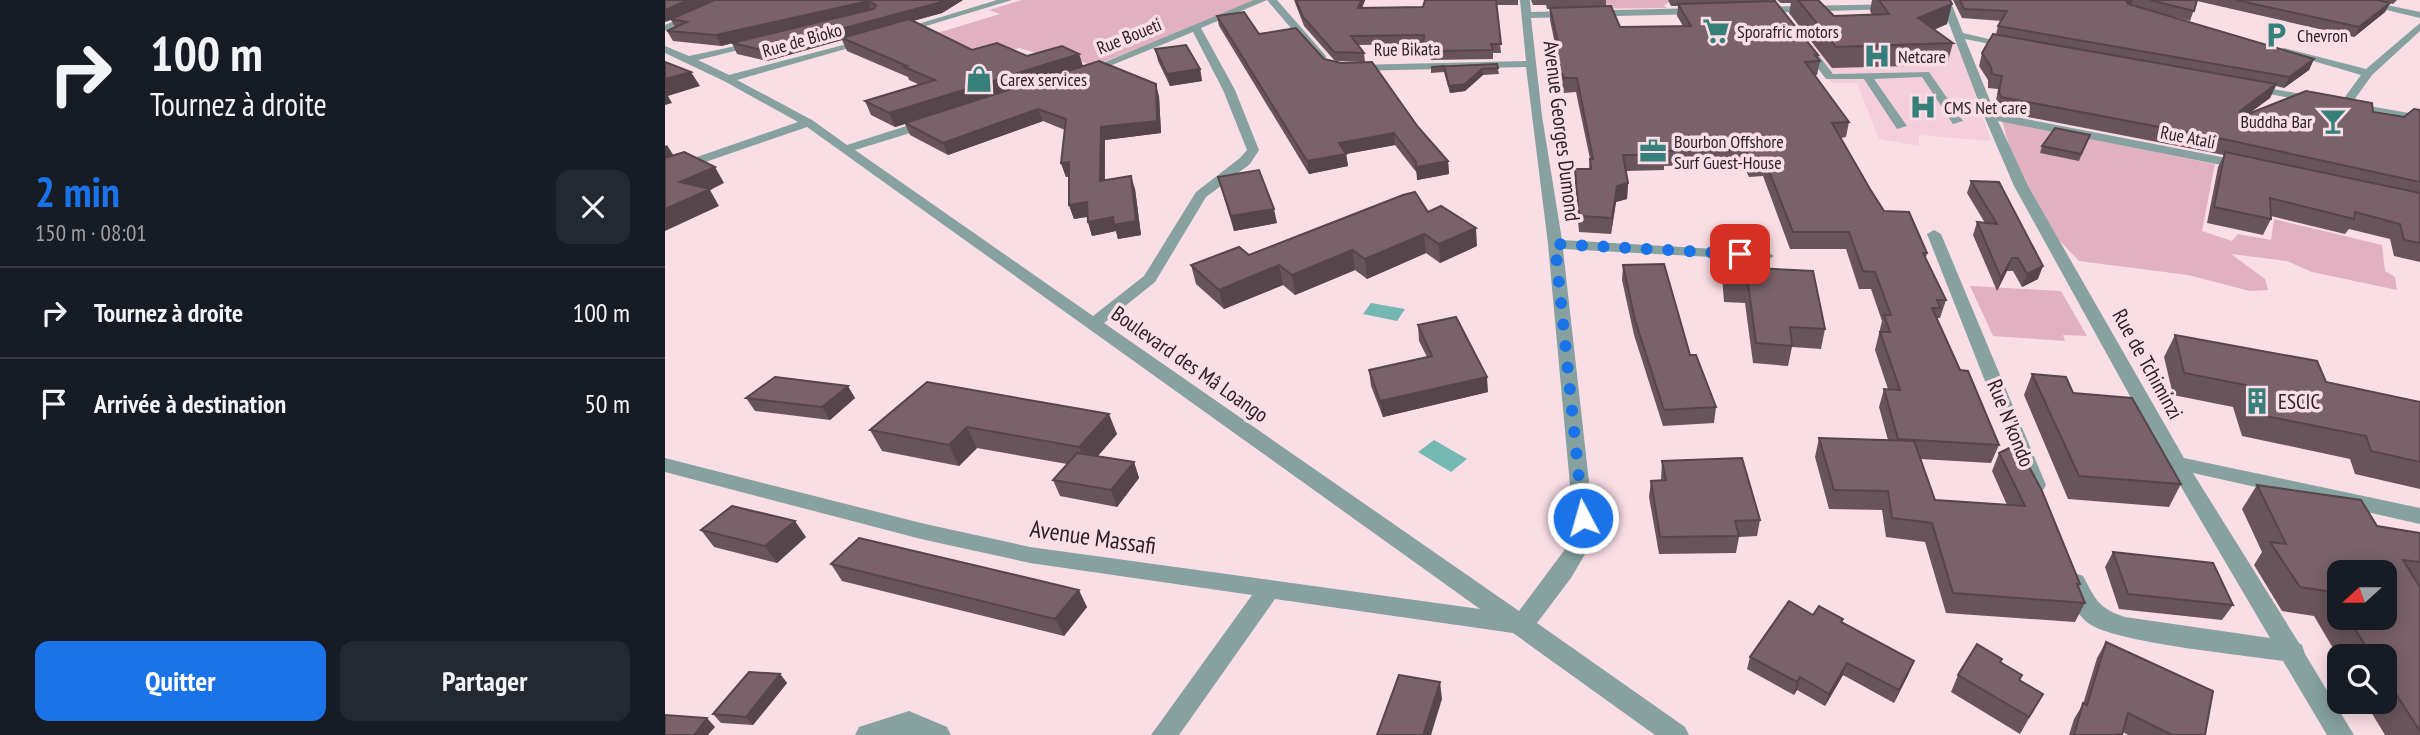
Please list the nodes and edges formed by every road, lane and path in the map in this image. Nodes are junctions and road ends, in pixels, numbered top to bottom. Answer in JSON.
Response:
{"nodes":[{"id":1,"x":731,"y":0,"type":"edge"},
{"id":2,"x":1007,"y":0,"type":"edge"},
{"id":3,"x":1262,"y":0,"type":"edge"},
{"id":4,"x":1272,"y":0,"type":"edge"},
{"id":5,"x":2350,"y":0,"type":"edge"},
{"id":6,"x":1942,"y":3,"type":"edge"},
{"id":7,"x":1774,"y":5,"type":"edge"},
{"id":8,"x":1907,"y":5,"type":"edge"},
{"id":9,"x":1526,"y":7,"type":"edge"},
{"id":10,"x":1749,"y":10,"type":"edge"},
{"id":11,"x":1708,"y":11,"type":"edge"},
{"id":12,"x":2420,"y":15,"type":"edge"},
{"id":13,"x":1785,"y":19,"type":"edge"},
{"id":14,"x":2420,"y":26,"type":"edge"},
{"id":15,"x":665,"y":28,"type":"edge"},
{"id":16,"x":1196,"y":28,"type":"junction"},
{"id":17,"x":889,"y":34,"type":"edge"},
{"id":18,"x":1959,"y":35,"type":"junction"},
{"id":19,"x":876,"y":37,"type":"edge"},
{"id":20,"x":1800,"y":38,"type":"edge"},
{"id":21,"x":767,"y":41,"type":"edge"},
{"id":22,"x":2025,"y":47,"type":"edge"},
{"id":23,"x":665,"y":49,"type":"edge"},
{"id":24,"x":2278,"y":49,"type":"edge"},
{"id":25,"x":687,"y":60,"type":"junction"},
{"id":26,"x":1531,"y":64,"type":"junction"},
{"id":27,"x":1330,"y":65,"type":"edge"},
{"id":28,"x":1342,"y":68,"type":"edge"},
{"id":29,"x":2368,"y":73,"type":"junction"},
{"id":30,"x":1867,"y":76,"type":"junction"},
{"id":31,"x":1072,"y":78,"type":"edge"},
{"id":32,"x":728,"y":79,"type":"junction"},
{"id":33,"x":2239,"y":86,"type":"edge"},
{"id":34,"x":2346,"y":105,"type":"junction"},
{"id":35,"x":1990,"y":116,"type":"junction"},
{"id":36,"x":947,"y":117,"type":"edge"},
{"id":37,"x":2420,"y":119,"type":"edge"},
{"id":38,"x":1957,"y":121,"type":"dead end"},
{"id":39,"x":808,"y":123,"type":"junction"},
{"id":40,"x":1901,"y":127,"type":"dead end"},
{"id":41,"x":846,"y":149,"type":"junction"},
{"id":42,"x":2261,"y":170,"type":"edge"},
{"id":43,"x":665,"y":173,"type":"edge"},
{"id":44,"x":1934,"y":234,"type":"dead end"},
{"id":45,"x":1555,"y":244,"type":"junction"},
{"id":46,"x":1767,"y":256,"type":"dead end"},
{"id":47,"x":1093,"y":324,"type":"junction"},
{"id":48,"x":2177,"y":463,"type":"junction"},
{"id":49,"x":665,"y":464,"type":"edge"},
{"id":50,"x":2042,"y":499,"type":"edge"},
{"id":51,"x":2420,"y":516,"type":"edge"},
{"id":52,"x":2067,"y":562,"type":"edge"},
{"id":53,"x":1269,"y":589,"type":"junction"},
{"id":54,"x":1521,"y":625,"type":"junction"},
{"id":55,"x":2294,"y":652,"type":"junction"},
{"id":56,"x":868,"y":735,"type":"edge"},
{"id":57,"x":938,"y":735,"type":"edge"},
{"id":58,"x":1164,"y":735,"type":"edge"},
{"id":59,"x":1677,"y":735,"type":"edge"},
{"id":60,"x":2341,"y":735,"type":"edge"}],
"edges":[{"from":1,"to":15,"type":"street"},
{"from":2,"to":17,"type":"street"},
{"from":3,"to":16,"type":"street","name":"Rue Boueti"},
{"from":4,"to":27,"type":"street"},
{"from":5,"to":12,"type":"street"},
{"from":6,"to":18,"type":"street","name":"Rue de Tchiminzi"},
{"from":7,"to":8,"type":"street"},
{"from":7,"to":10,"type":"street"},
{"from":7,"to":13,"type":"street"},
{"from":9,"to":11,"type":"street"},
{"from":9,"to":26,"type":"street","name":"Avenue Georges Dumond"},
{"from":14,"to":29,"type":"street"},
{"from":16,"to":31,"type":"street","name":"Rue Boueti"},
{"from":16,"to":47,"type":"street"},
{"from":18,"to":22,"type":"street"},
{"from":18,"to":35,"type":"street","name":"Rue de Tchiminzi"},
{"from":19,"to":32,"type":"street","name":"Rue de Bioko"},
{"from":20,"to":30,"type":"street"},
{"from":21,"to":25,"type":"street"},
{"from":23,"to":25,"type":"street","name":"Boulevard des Mâ Loango"},
{"from":24,"to":29,"type":"street"},
{"from":25,"to":32,"type":"street","name":"Boulevard des Mâ Loango"},
{"from":26,"to":28,"type":"street","name":"Rue Bikata"},
{"from":26,"to":45,"type":"street","name":"Avenue Georges Dumond"},
{"from":29,"to":34,"type":"street"},
{"from":30,"to":38,"type":"street"},
{"from":30,"to":40,"type":"street"},
{"from":32,"to":39,"type":"street","name":"Boulevard des Mâ Loango"},
{"from":33,"to":34,"type":"street"},
{"from":34,"to":37,"type":"street"},
{"from":35,"to":42,"type":"street","name":"Rue Atali"},
{"from":35,"to":48,"type":"street","name":"Rue de Tchiminzi"},
{"from":36,"to":41,"type":"street"},
{"from":39,"to":41,"type":"street","name":"Boulevard des Mâ Loango"},
{"from":39,"to":43,"type":"street"},
{"from":41,"to":47,"type":"street","name":"Boulevard des Mâ Loango"},
{"from":44,"to":50,"type":"street","name":"Rue N'kondo"},
{"from":45,"to":46,"type":"street"},
{"from":45,"to":54,"type":"street","name":"Avenue Georges Dumond"},
{"from":47,"to":54,"type":"street","name":"Boulevard des Mâ Loango"},
{"from":48,"to":51,"type":"street"},
{"from":48,"to":55,"type":"street","name":"Rue de Tchiminzi"},
{"from":49,"to":53,"type":"street","name":"Avenue Massafi"},
{"from":52,"to":55,"type":"street"},
{"from":53,"to":54,"type":"street","name":"Avenue Massafi"},
{"from":53,"to":58,"type":"street"},
{"from":54,"to":59,"type":"street","name":"Boulevard des Mâ Loango"},
{"from":55,"to":60,"type":"street","name":"Rue de Tchiminzi"},
{"from":56,"to":57,"type":"street"}]}
